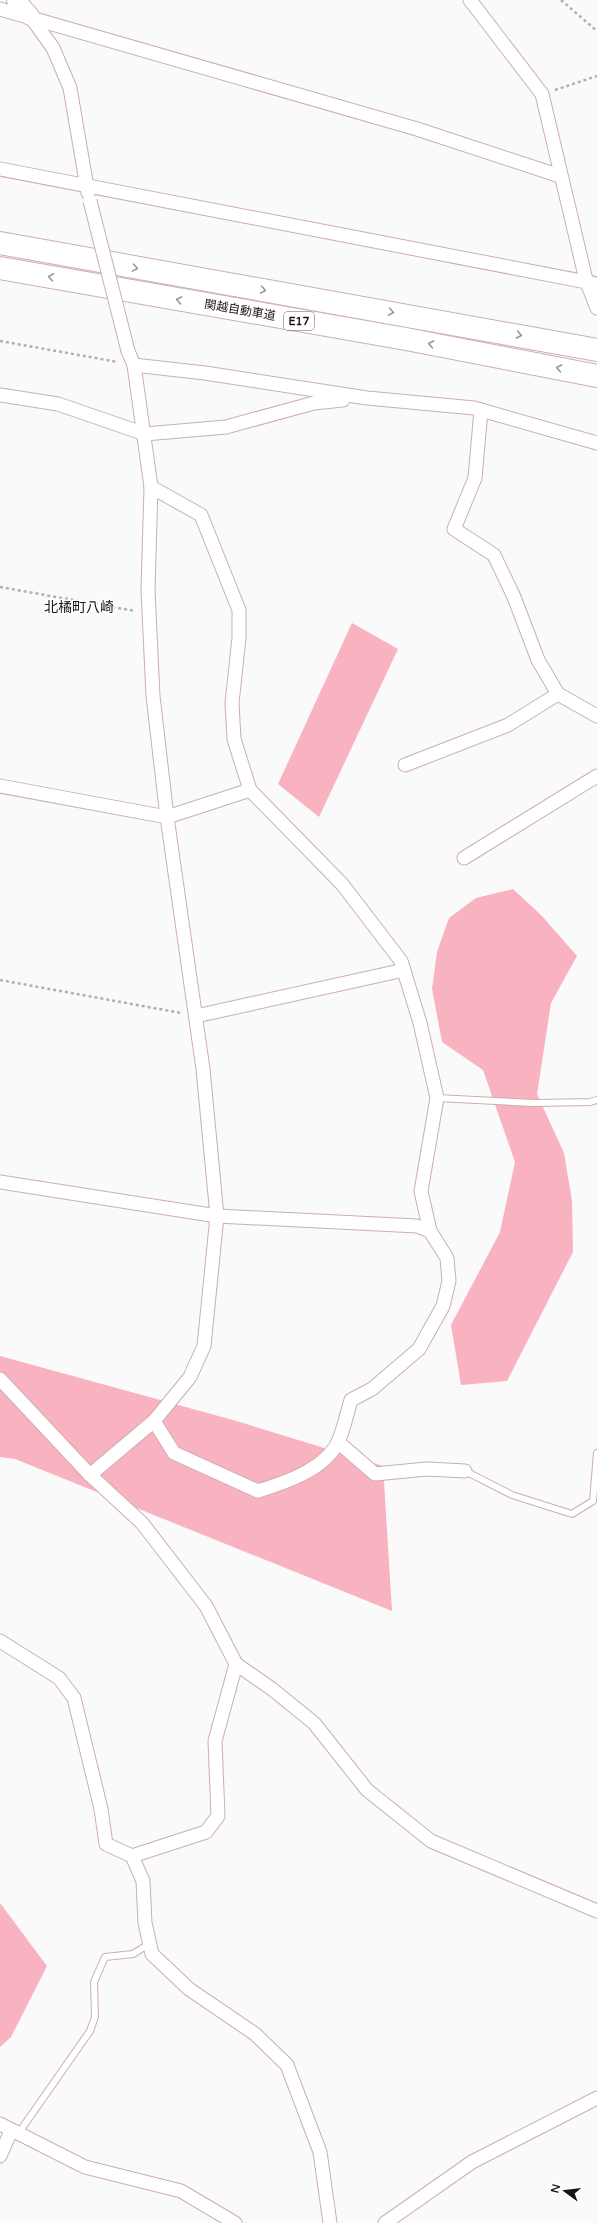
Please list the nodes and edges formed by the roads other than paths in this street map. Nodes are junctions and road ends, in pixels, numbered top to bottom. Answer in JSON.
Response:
{"nodes":[{"id":1,"x":16,"y":0,"type":"edge"},
{"id":2,"x":470,"y":0,"type":"edge"},
{"id":3,"x":0,"y":9,"type":"edge"},
{"id":4,"x":30,"y":16,"type":"junction"},
{"id":5,"x":0,"y":169,"type":"edge"},
{"id":6,"x":560,"y":176,"type":"junction"},
{"id":7,"x":87,"y":185,"type":"junction"},
{"id":8,"x":0,"y":242,"type":"edge"},
{"id":9,"x":0,"y":268,"type":"edge"},
{"id":10,"x":592,"y":285,"type":"edge"},
{"id":11,"x":597,"y":308,"type":"edge"},
{"id":12,"x":597,"y":350,"type":"edge"},
{"id":13,"x":134,"y":365,"type":"junction"},
{"id":14,"x":597,"y":376,"type":"edge"},
{"id":15,"x":0,"y":395,"type":"edge"},
{"id":16,"x":367,"y":398,"type":"junction"},
{"id":17,"x":482,"y":410,"type":"junction"},
{"id":18,"x":145,"y":434,"type":"junction"},
{"id":19,"x":597,"y":443,"type":"edge"},
{"id":20,"x":151,"y":487,"type":"junction"},
{"id":21,"x":558,"y":694,"type":"junction"},
{"id":22,"x":597,"y":716,"type":"edge"},
{"id":23,"x":405,"y":765,"type":"dead end"},
{"id":24,"x":597,"y":776,"type":"edge"},
{"id":25,"x":0,"y":786,"type":"edge"},
{"id":26,"x":250,"y":790,"type":"junction"},
{"id":27,"x":168,"y":816,"type":"junction"},
{"id":28,"x":464,"y":858,"type":"dead end"},
{"id":29,"x":404,"y":970,"type":"junction"},
{"id":30,"x":196,"y":1016,"type":"junction"},
{"id":31,"x":437,"y":1098,"type":"junction"},
{"id":32,"x":597,"y":1100,"type":"edge"},
{"id":33,"x":0,"y":1182,"type":"edge"},
{"id":34,"x":217,"y":1216,"type":"junction"},
{"id":35,"x":430,"y":1231,"type":"junction"},
{"id":36,"x":0,"y":1379,"type":"edge"},
{"id":37,"x":154,"y":1421,"type":"junction"},
{"id":38,"x":338,"y":1442,"type":"junction"},
{"id":39,"x":597,"y":1453,"type":"edge"},
{"id":40,"x":465,"y":1471,"type":"joint"},
{"id":41,"x":90,"y":1475,"type":"junction"},
{"id":42,"x":0,"y":1641,"type":"edge"},
{"id":43,"x":236,"y":1664,"type":"junction"},
{"id":44,"x":132,"y":1856,"type":"junction"},
{"id":45,"x":597,"y":1911,"type":"edge"},
{"id":46,"x":150,"y":1944,"type":"junction"},
{"id":47,"x":597,"y":2098,"type":"edge"},
{"id":48,"x":0,"y":2124,"type":"edge"},
{"id":49,"x":15,"y":2133,"type":"junction"},
{"id":50,"x":0,"y":2156,"type":"edge"},
{"id":51,"x":235,"y":2223,"type":"edge"},
{"id":52,"x":330,"y":2223,"type":"edge"},
{"id":53,"x":385,"y":2223,"type":"edge"}],
"edges":[{"from":1,"to":4,"type":"street"},
{"from":2,"to":6,"type":"street"},
{"from":3,"to":4,"type":"street"},
{"from":4,"to":6,"type":"street"},
{"from":4,"to":7,"type":"street"},
{"from":5,"to":7,"type":"street"},
{"from":6,"to":10,"type":"street"},
{"from":7,"to":10,"type":"street"},
{"from":7,"to":13,"type":"street","bridge":true},
{"from":8,"to":12,"type":"highway","name":"関越自動車道","number":"E17","one_way":true},
{"from":14,"to":9,"type":"highway","name":"関越自動車道","number":"E17","one_way":true},
{"from":10,"to":11,"type":"street"},
{"from":13,"to":16,"type":"street"},
{"from":13,"to":18,"type":"street"},
{"from":15,"to":18,"type":"street"},
{"from":16,"to":17,"type":"street"},
{"from":16,"to":18,"type":"street"},
{"from":17,"to":19,"type":"street"},
{"from":17,"to":21,"type":"street"},
{"from":18,"to":20,"type":"street"},
{"from":20,"to":26,"type":"street"},
{"from":20,"to":27,"type":"street"},
{"from":21,"to":22,"type":"street"},
{"from":21,"to":23,"type":"street"},
{"from":24,"to":28,"type":"street"},
{"from":25,"to":27,"type":"street"},
{"from":26,"to":27,"type":"street"},
{"from":26,"to":29,"type":"street"},
{"from":27,"to":30,"type":"street"},
{"from":29,"to":30,"type":"street"},
{"from":29,"to":31,"type":"street"},
{"from":30,"to":34,"type":"street"},
{"from":31,"to":32,"type":"lane"},
{"from":31,"to":35,"type":"street"},
{"from":33,"to":34,"type":"street"},
{"from":34,"to":35,"type":"street"},
{"from":34,"to":37,"type":"street"},
{"from":35,"to":38,"type":"street"},
{"from":36,"to":41,"type":"street"},
{"from":37,"to":38,"type":"street"},
{"from":37,"to":41,"type":"street"},
{"from":38,"to":40,"type":"street"},
{"from":39,"to":40,"type":"lane"},
{"from":41,"to":43,"type":"street"},
{"from":42,"to":44,"type":"street"},
{"from":43,"to":44,"type":"street"},
{"from":43,"to":45,"type":"street"},
{"from":44,"to":46,"type":"street"},
{"from":46,"to":49,"type":"lane"},
{"from":46,"to":52,"type":"street"},
{"from":47,"to":53,"type":"street"},
{"from":48,"to":49,"type":"street"},
{"from":49,"to":50,"type":"street"},
{"from":49,"to":51,"type":"street"}]}
